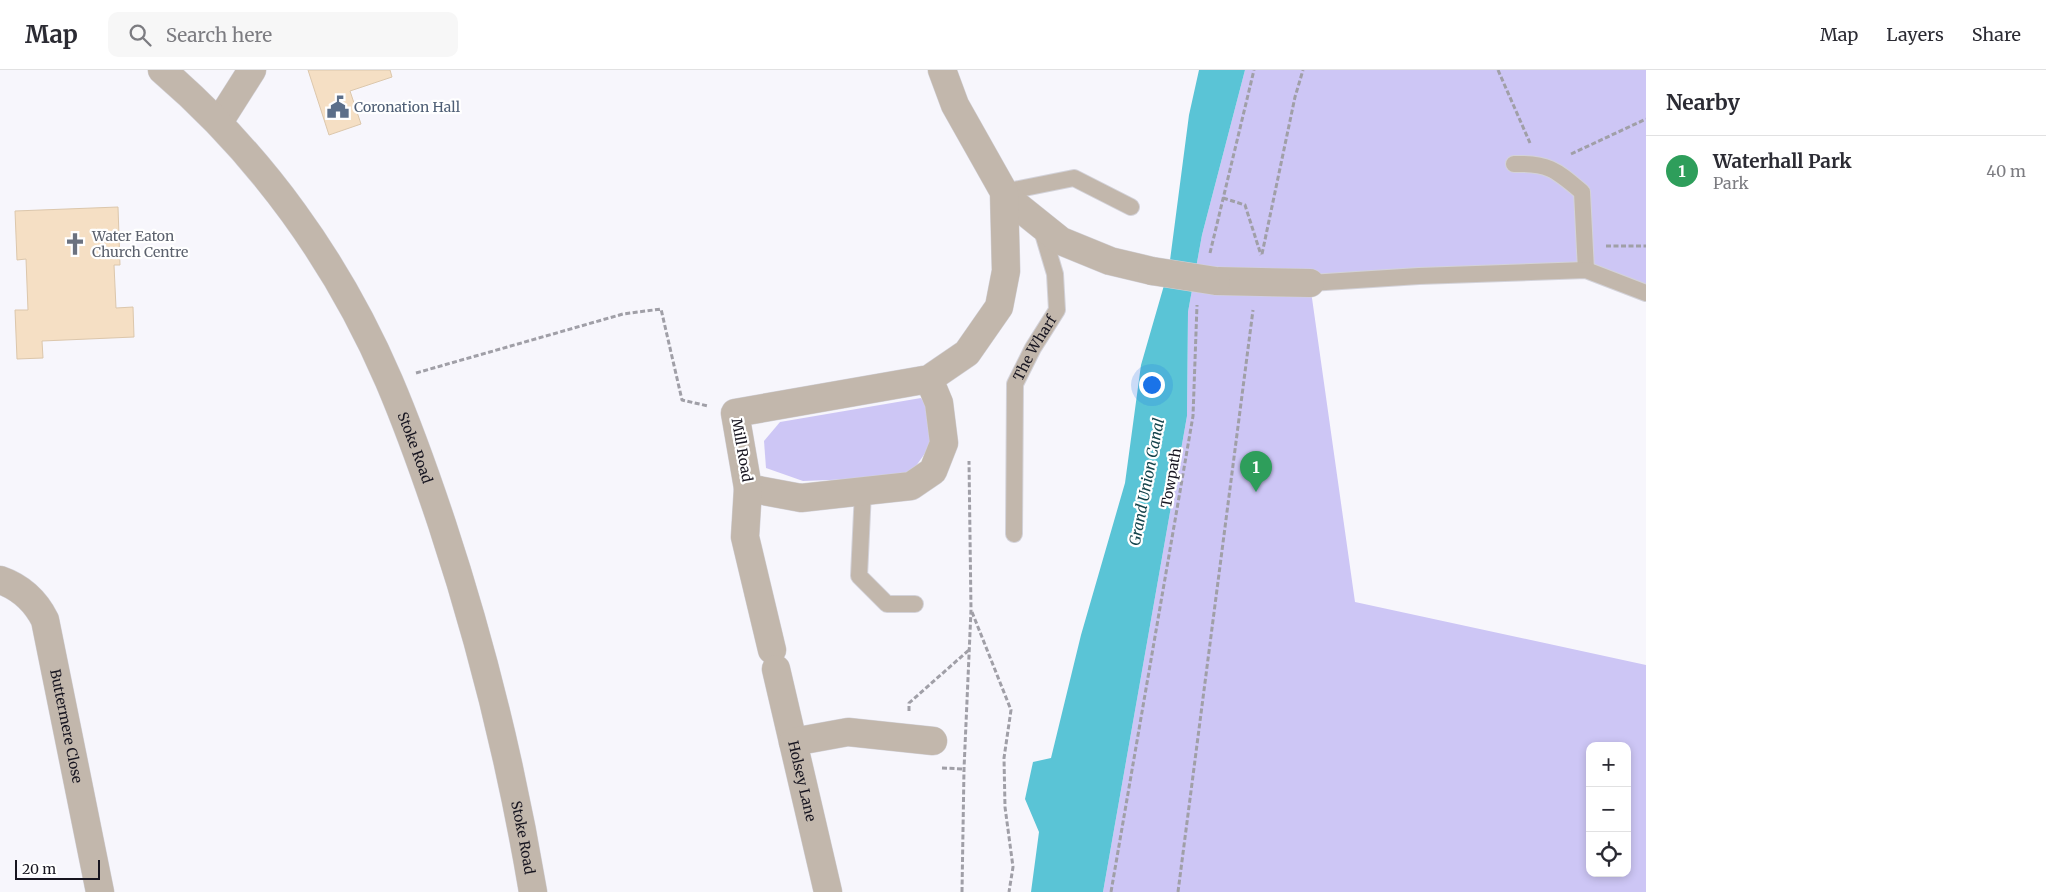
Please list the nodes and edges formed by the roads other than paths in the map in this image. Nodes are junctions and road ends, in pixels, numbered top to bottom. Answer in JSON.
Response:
{"nodes":[{"id":1,"x":162,"y":70,"type":"edge"},
{"id":2,"x":252,"y":70,"type":"edge"},
{"id":3,"x":942,"y":70,"type":"edge"},
{"id":4,"x":219,"y":122,"type":"junction"},
{"id":5,"x":1514,"y":164,"type":"dead end"},
{"id":6,"x":1005,"y":194,"type":"junction"},
{"id":7,"x":1131,"y":207,"type":"dead end"},
{"id":8,"x":1040,"y":224,"type":"junction"},
{"id":9,"x":1586,"y":270,"type":"junction"},
{"id":10,"x":1310,"y":283,"type":"joint"},
{"id":11,"x":1646,"y":293,"type":"edge"},
{"id":12,"x":929,"y":379,"type":"junction"},
{"id":13,"x":748,"y":488,"type":"junction"},
{"id":14,"x":863,"y":491,"type":"junction"},
{"id":15,"x":1014,"y":534,"type":"dead end"},
{"id":16,"x":0,"y":580,"type":"edge"},
{"id":17,"x":915,"y":604,"type":"dead end"},
{"id":18,"x":933,"y":741,"type":"dead end"},
{"id":19,"x":793,"y":742,"type":"junction"},
{"id":20,"x":100,"y":892,"type":"edge"},
{"id":21,"x":533,"y":892,"type":"edge"},
{"id":22,"x":828,"y":892,"type":"edge"}],
"edges":[{"from":1,"to":4,"type":"street","name":"Stoke Road"},
{"from":2,"to":4,"type":"street"},
{"from":3,"to":6,"type":"street","name":"Mill Road"},
{"from":4,"to":21,"type":"street","name":"Stoke Road"},
{"from":5,"to":9,"type":"lane"},
{"from":6,"to":7,"type":"lane"},
{"from":6,"to":8,"type":"street"},
{"from":6,"to":12,"type":"street","name":"Mill Road"},
{"from":8,"to":10,"type":"street","bridge":true},
{"from":8,"to":15,"type":"lane","name":"The Wharf"},
{"from":9,"to":10,"type":"lane"},
{"from":9,"to":11,"type":"lane"},
{"from":12,"to":13,"type":"street","name":"Mill Road"},
{"from":12,"to":14,"type":"street","name":"Mill Road"},
{"from":13,"to":14,"type":"street","name":"Mill Road"},
{"from":13,"to":19,"type":"street","name":"Holsey Lane"},
{"from":14,"to":17,"type":"lane"},
{"from":16,"to":20,"type":"street","name":"Buttermere Close"},
{"from":18,"to":19,"type":"street"},
{"from":19,"to":22,"type":"street","name":"Holsey Lane"}]}
